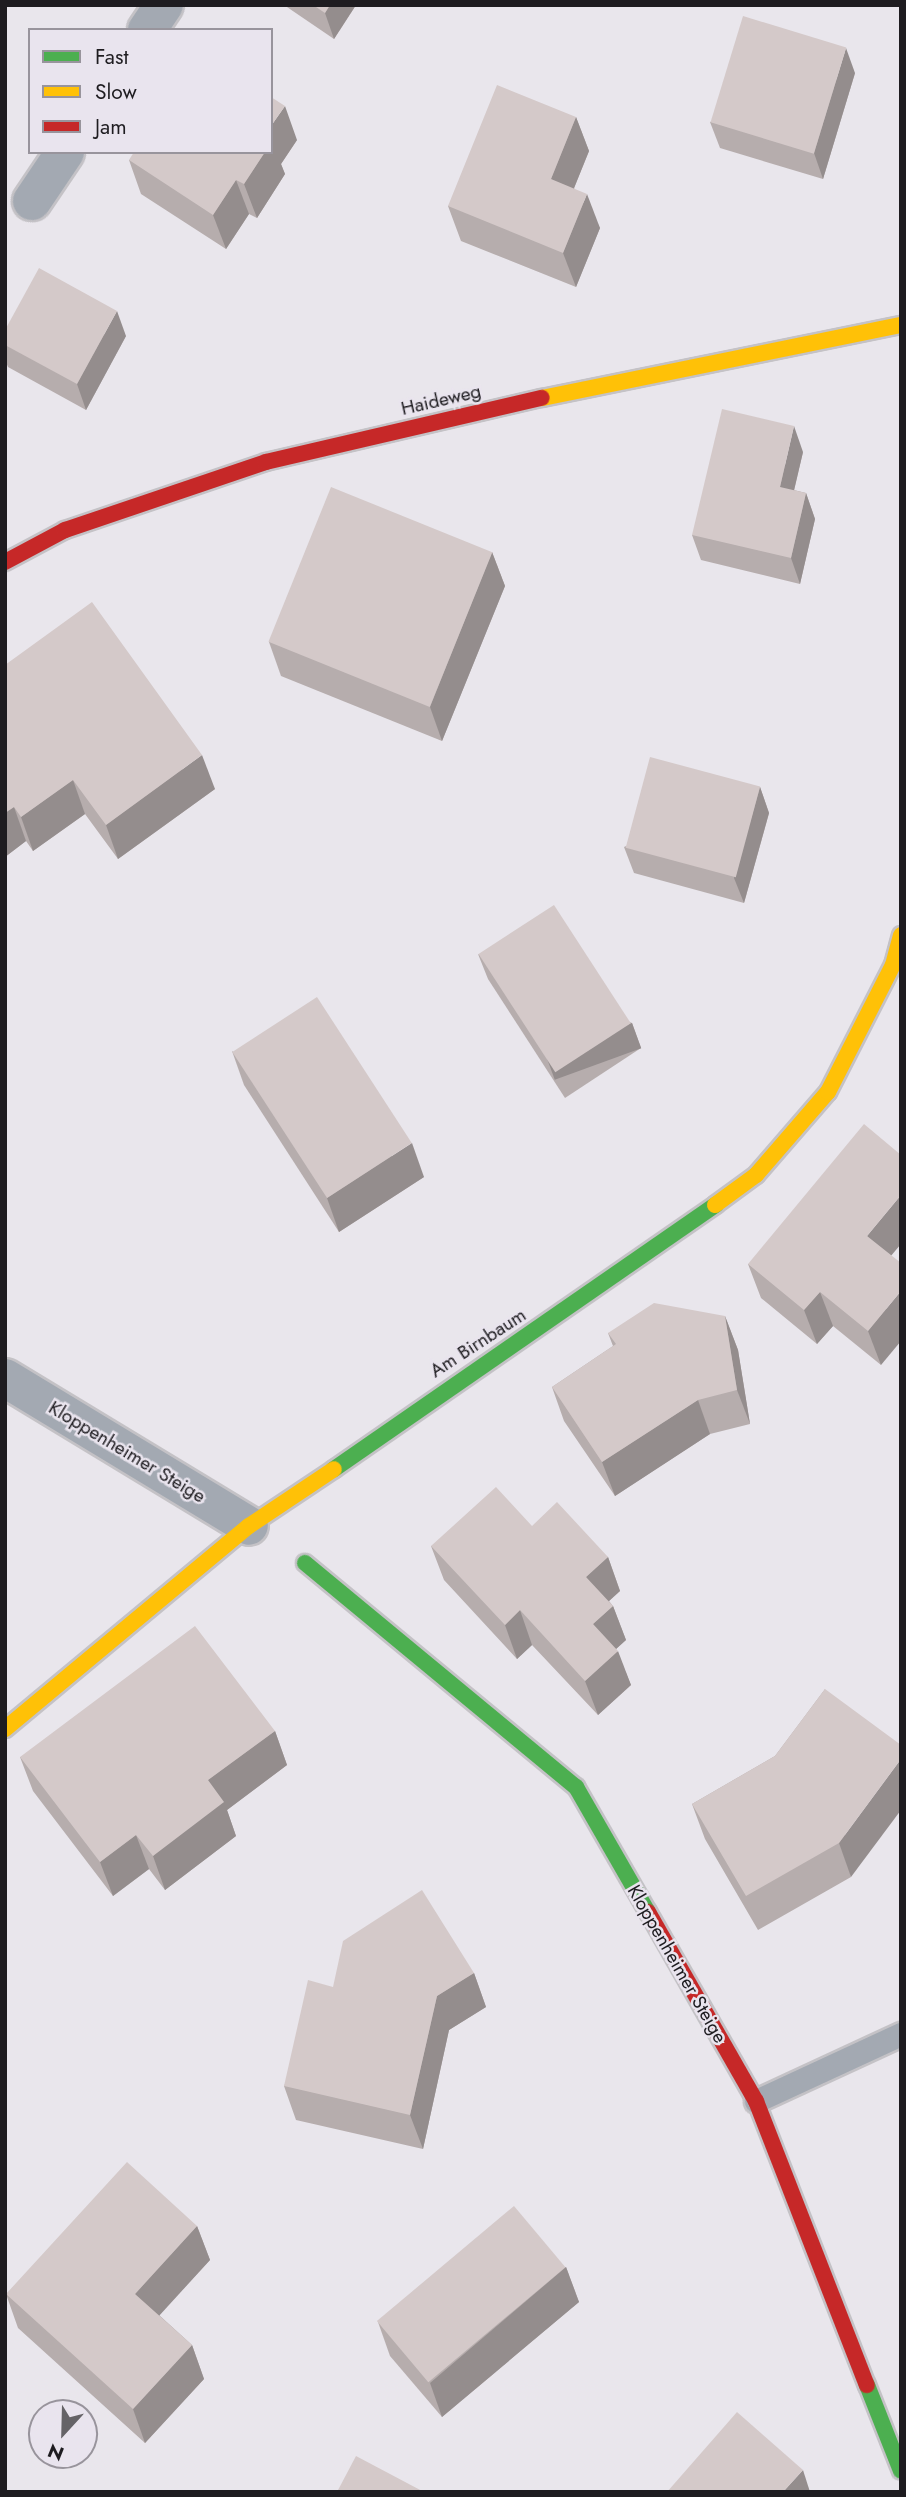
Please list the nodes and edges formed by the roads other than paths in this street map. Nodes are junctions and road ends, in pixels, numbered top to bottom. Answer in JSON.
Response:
{"nodes":[{"id":1,"x":164,"y":5,"type":"edge"},
{"id":2,"x":148,"y":28,"type":"edge"},
{"id":3,"x":64,"y":154,"type":"edge"},
{"id":4,"x":32,"y":201,"type":"dead end"},
{"id":5,"x":901,"y":325,"type":"edge"},
{"id":6,"x":5,"y":562,"type":"edge"},
{"id":7,"x":901,"y":936,"type":"edge"},
{"id":8,"x":5,"y":1378,"type":"edge"},
{"id":9,"x":249,"y":1526,"type":"junction"},
{"id":10,"x":305,"y":1563,"type":"dead end"},
{"id":11,"x":5,"y":1729,"type":"edge"},
{"id":12,"x":901,"y":2034,"type":"edge"},
{"id":13,"x":756,"y":2101,"type":"junction"},
{"id":14,"x":901,"y":2471,"type":"edge"}],
"edges":[{"from":1,"to":2,"type":"street"},
{"from":3,"to":4,"type":"street"},
{"from":5,"to":6,"type":"street","name":"Haideweg"},
{"from":7,"to":9,"type":"street","name":"Am Birnbaum"},
{"from":8,"to":9,"type":"street","name":"Kloppenheimer Steige"},
{"from":9,"to":11,"type":"street","name":"Am Birnbaum"},
{"from":10,"to":13,"type":"street","name":"Kloppenheimer Steige"},
{"from":12,"to":13,"type":"lane"},
{"from":13,"to":14,"type":"street","name":"Kloppenheimer Steige"}]}
